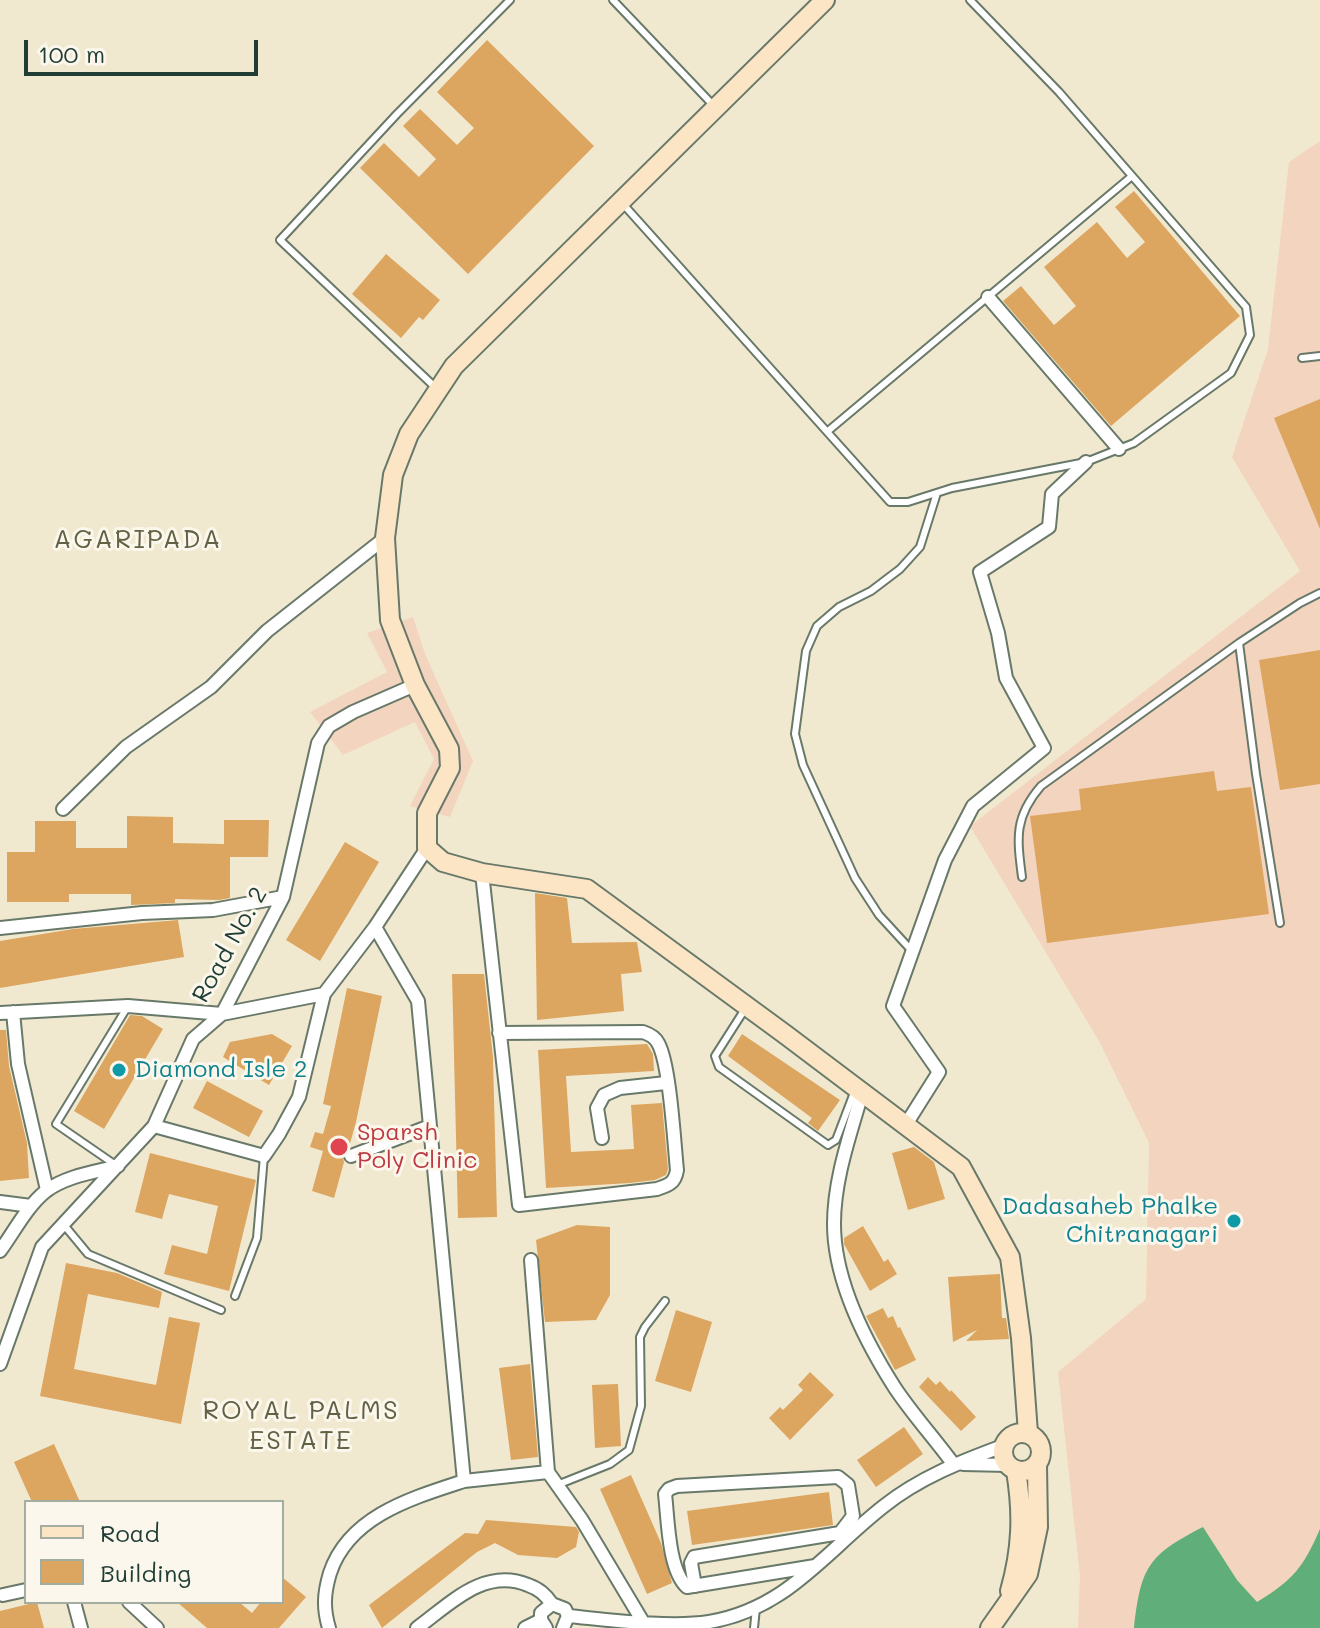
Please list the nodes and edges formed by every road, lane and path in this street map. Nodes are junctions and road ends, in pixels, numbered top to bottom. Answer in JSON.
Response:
{"nodes":[{"id":1,"x":510,"y":0,"type":"edge"},
{"id":2,"x":613,"y":0,"type":"edge"},
{"id":3,"x":825,"y":0,"type":"edge"},
{"id":4,"x":970,"y":0,"type":"edge"},
{"id":5,"x":716,"y":107,"type":"junction"},
{"id":6,"x":1132,"y":176,"type":"junction"},
{"id":7,"x":621,"y":201,"type":"junction"},
{"id":8,"x":988,"y":297,"type":"junction"},
{"id":9,"x":1320,"y":356,"type":"edge"},
{"id":10,"x":1302,"y":358,"type":"dead end"},
{"id":11,"x":438,"y":390,"type":"junction"},
{"id":12,"x":828,"y":431,"type":"junction"},
{"id":13,"x":1119,"y":449,"type":"junction"},
{"id":14,"x":1086,"y":462,"type":"junction"},
{"id":15,"x":937,"y":493,"type":"junction"},
{"id":16,"x":385,"y":538,"type":"junction"},
{"id":17,"x":1320,"y":593,"type":"edge"},
{"id":18,"x":1239,"y":643,"type":"junction"},
{"id":19,"x":415,"y":685,"type":"junction"},
{"id":20,"x":63,"y":809,"type":"dead end"},
{"id":21,"x":427,"y":848,"type":"junction"},
{"id":22,"x":482,"y":873,"type":"junction"},
{"id":23,"x":1022,"y":877,"type":"dead end"},
{"id":24,"x":283,"y":897,"type":"junction"},
{"id":25,"x":1280,"y":923,"type":"dead end"},
{"id":26,"x":375,"y":927,"type":"junction"},
{"id":27,"x":0,"y":928,"type":"edge"},
{"id":28,"x":912,"y":951,"type":"junction"},
{"id":29,"x":324,"y":994,"type":"junction"},
{"id":30,"x":128,"y":1006,"type":"junction"},
{"id":31,"x":747,"y":1006,"type":"junction"},
{"id":32,"x":7,"y":1013,"type":"edge"},
{"id":33,"x":222,"y":1014,"type":"junction"},
{"id":34,"x":499,"y":1033,"type":"junction"},
{"id":35,"x":666,"y":1083,"type":"junction"},
{"id":36,"x":859,"y":1091,"type":"junction"},
{"id":37,"x":154,"y":1126,"type":"junction"},
{"id":38,"x":430,"y":1126,"type":"junction"},
{"id":39,"x":905,"y":1126,"type":"junction"},
{"id":40,"x":602,"y":1138,"type":"dead end"},
{"id":41,"x":264,"y":1156,"type":"junction"},
{"id":42,"x":351,"y":1156,"type":"dead end"},
{"id":43,"x":118,"y":1166,"type":"junction"},
{"id":44,"x":47,"y":1190,"type":"junction"},
{"id":45,"x":0,"y":1202,"type":"edge"},
{"id":46,"x":31,"y":1206,"type":"junction"},
{"id":47,"x":64,"y":1225,"type":"junction"},
{"id":48,"x":0,"y":1251,"type":"edge"},
{"id":49,"x":531,"y":1260,"type":"dead end"},
{"id":50,"x":235,"y":1296,"type":"dead end"},
{"id":51,"x":665,"y":1301,"type":"dead end"},
{"id":52,"x":221,"y":1310,"type":"dead end"},
{"id":53,"x":0,"y":1364,"type":"edge"},
{"id":54,"x":1028,"y":1433,"type":"junction"},
{"id":55,"x":1003,"y":1446,"type":"junction"},
{"id":56,"x":957,"y":1464,"type":"junction"},
{"id":57,"x":1037,"y":1465,"type":"junction"},
{"id":58,"x":1012,"y":1468,"type":"junction"},
{"id":59,"x":548,"y":1472,"type":"junction"},
{"id":60,"x":464,"y":1481,"type":"junction"},
{"id":61,"x":557,"y":1485,"type":"junction"},
{"id":62,"x":815,"y":1566,"type":"junction"},
{"id":63,"x":695,"y":1586,"type":"junction"},
{"id":64,"x":24,"y":1590,"type":"edge"},
{"id":65,"x":3,"y":1595,"type":"dead end"},
{"id":66,"x":75,"y":1604,"type":"edge"},
{"id":67,"x":131,"y":1604,"type":"edge"},
{"id":68,"x":552,"y":1604,"type":"junction"},
{"id":69,"x":756,"y":1608,"type":"junction"},
{"id":70,"x":1005,"y":1609,"type":"junction"},
{"id":71,"x":566,"y":1622,"type":"edge"},
{"id":72,"x":643,"y":1622,"type":"junction"},
{"id":73,"x":544,"y":1624,"type":"edge"},
{"id":74,"x":81,"y":1628,"type":"edge"},
{"id":75,"x":157,"y":1628,"type":"edge"},
{"id":76,"x":329,"y":1628,"type":"edge"},
{"id":77,"x":417,"y":1628,"type":"edge"},
{"id":78,"x":525,"y":1628,"type":"edge"},
{"id":79,"x":754,"y":1628,"type":"edge"},
{"id":80,"x":990,"y":1628,"type":"edge"}],
"edges":[{"from":1,"to":11,"type":"lane"},
{"from":2,"to":5,"type":"lane"},
{"from":3,"to":5,"type":"street"},
{"from":4,"to":6,"type":"lane"},
{"from":5,"to":7,"type":"street"},
{"from":6,"to":8,"type":"lane"},
{"from":6,"to":13,"type":"lane"},
{"from":7,"to":11,"type":"street"},
{"from":7,"to":12,"type":"lane"},
{"from":8,"to":12,"type":"lane"},
{"from":8,"to":13,"type":"street"},
{"from":9,"to":10,"type":"lane"},
{"from":11,"to":16,"type":"street"},
{"from":12,"to":15,"type":"lane"},
{"from":13,"to":14,"type":"lane"},
{"from":14,"to":15,"type":"lane"},
{"from":14,"to":28,"type":"street"},
{"from":15,"to":28,"type":"lane"},
{"from":16,"to":19,"type":"street"},
{"from":16,"to":20,"type":"street"},
{"from":17,"to":18,"type":"lane"},
{"from":18,"to":23,"type":"lane"},
{"from":18,"to":25,"type":"lane"},
{"from":19,"to":21,"type":"street"},
{"from":19,"to":24,"type":"street","name":"Road No. 2"},
{"from":21,"to":22,"type":"street"},
{"from":21,"to":26,"type":"street"},
{"from":22,"to":31,"type":"street"},
{"from":22,"to":34,"type":"street"},
{"from":24,"to":27,"type":"street"},
{"from":24,"to":33,"type":"street","name":"Road No. 2"},
{"from":26,"to":29,"type":"street"},
{"from":26,"to":38,"type":"street"},
{"from":28,"to":39,"type":"street"},
{"from":29,"to":33,"type":"street"},
{"from":29,"to":41,"type":"street"},
{"from":30,"to":32,"type":"street"},
{"from":30,"to":33,"type":"street"},
{"from":30,"to":43,"type":"lane"},
{"from":31,"to":36,"type":"street"},
{"from":31,"to":36,"type":"lane"},
{"from":32,"to":44,"type":"street"},
{"from":33,"to":37,"type":"street","name":"Road No. 2"},
{"from":34,"to":35,"type":"street"},
{"from":34,"to":35,"type":"street"},
{"from":35,"to":40,"type":"street"},
{"from":36,"to":39,"type":"street"},
{"from":36,"to":56,"type":"street"},
{"from":37,"to":41,"type":"street"},
{"from":37,"to":43,"type":"street","name":"Road No. 2"},
{"from":38,"to":42,"type":"street"},
{"from":38,"to":60,"type":"street"},
{"from":39,"to":54,"type":"street"},
{"from":41,"to":50,"type":"lane"},
{"from":43,"to":44,"type":"street"},
{"from":43,"to":47,"type":"street","name":"Road No. 2"},
{"from":44,"to":46,"type":"street"},
{"from":45,"to":46,"type":"street"},
{"from":46,"to":48,"type":"street"},
{"from":47,"to":52,"type":"lane"},
{"from":47,"to":53,"type":"street","name":"Road No. 2"},
{"from":49,"to":59,"type":"street"},
{"from":51,"to":61,"type":"lane"},
{"from":54,"to":55,"type":"street"},
{"from":54,"to":57,"type":"street"},
{"from":55,"to":56,"type":"street"},
{"from":55,"to":58,"type":"street"},
{"from":56,"to":58,"type":"street"},
{"from":56,"to":62,"type":"street"},
{"from":57,"to":58,"type":"street"},
{"from":57,"to":70,"type":"street"},
{"from":58,"to":70,"type":"street"},
{"from":59,"to":60,"type":"street"},
{"from":59,"to":61,"type":"street"},
{"from":60,"to":76,"type":"street"},
{"from":61,"to":72,"type":"street"},
{"from":62,"to":63,"type":"street"},
{"from":62,"to":69,"type":"street"},
{"from":63,"to":63,"type":"street"},
{"from":64,"to":65,"type":"street"},
{"from":66,"to":74,"type":"street"},
{"from":67,"to":75,"type":"street"},
{"from":68,"to":71,"type":"street"},
{"from":68,"to":73,"type":"street"},
{"from":68,"to":77,"type":"street"},
{"from":69,"to":72,"type":"street"},
{"from":69,"to":79,"type":"lane"},
{"from":70,"to":80,"type":"street"},
{"from":71,"to":72,"type":"street"},
{"from":73,"to":78,"type":"street"}]}
